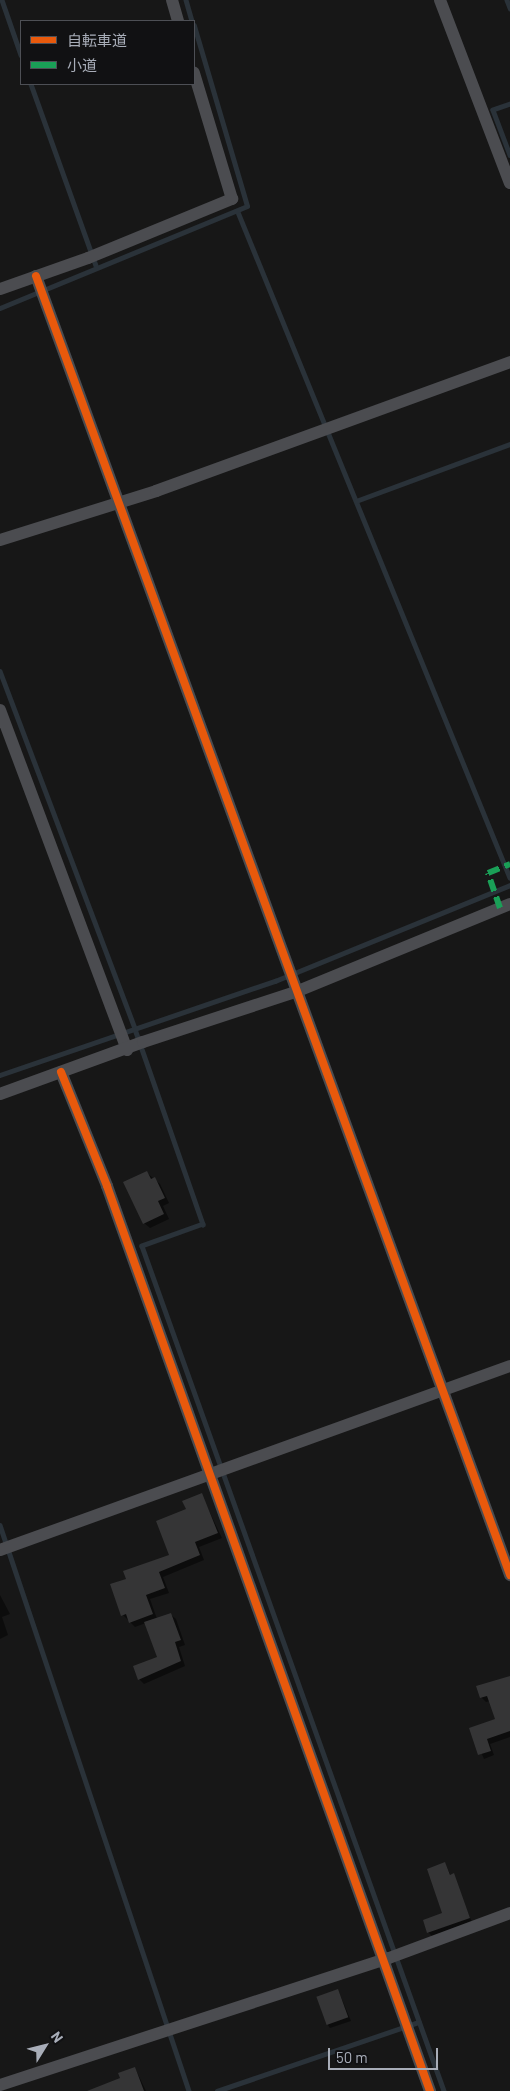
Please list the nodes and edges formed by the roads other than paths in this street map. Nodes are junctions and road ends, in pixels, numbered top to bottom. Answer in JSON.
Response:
{"nodes":[{"id":1,"x":172,"y":0,"type":"edge"},
{"id":2,"x":440,"y":0,"type":"edge"},
{"id":3,"x":178,"y":20,"type":"edge"},
{"id":4,"x":195,"y":76,"type":"edge"},
{"id":5,"x":510,"y":183,"type":"edge"},
{"id":6,"x":40,"y":286,"type":"junction"},
{"id":7,"x":0,"y":288,"type":"edge"},
{"id":8,"x":510,"y":362,"type":"edge"},
{"id":9,"x":120,"y":502,"type":"junction"},
{"id":10,"x":0,"y":540,"type":"edge"},
{"id":11,"x":0,"y":710,"type":"edge"},
{"id":12,"x":510,"y":904,"type":"edge"},
{"id":13,"x":298,"y":991,"type":"junction"},
{"id":14,"x":129,"y":1041,"type":"junction"},
{"id":15,"x":61,"y":1072,"type":"junction"},
{"id":16,"x":0,"y":1094,"type":"edge"},
{"id":17,"x":510,"y":1366,"type":"edge"},
{"id":18,"x":443,"y":1391,"type":"junction"},
{"id":19,"x":212,"y":1474,"type":"junction"},
{"id":20,"x":5,"y":1548,"type":"edge"},
{"id":21,"x":510,"y":1575,"type":"edge"},
{"id":22,"x":510,"y":1913,"type":"edge"},
{"id":23,"x":385,"y":1959,"type":"junction"},
{"id":24,"x":0,"y":2084,"type":"edge"},
{"id":25,"x":430,"y":2091,"type":"edge"}],
"edges":[{"from":1,"to":3,"type":"street"},
{"from":2,"to":5,"type":"street"},
{"from":4,"to":6,"type":"street"},
{"from":6,"to":7,"type":"street"},
{"from":6,"to":9,"type":"street"},
{"from":8,"to":9,"type":"street"},
{"from":9,"to":10,"type":"street"},
{"from":9,"to":13,"type":"street"},
{"from":11,"to":14,"type":"street"},
{"from":12,"to":13,"type":"street"},
{"from":13,"to":14,"type":"street"},
{"from":13,"to":18,"type":"street"},
{"from":14,"to":15,"type":"street"},
{"from":15,"to":16,"type":"street"},
{"from":15,"to":19,"type":"street"},
{"from":17,"to":18,"type":"street"},
{"from":18,"to":19,"type":"street"},
{"from":18,"to":21,"type":"street"},
{"from":19,"to":20,"type":"street"},
{"from":19,"to":23,"type":"street"},
{"from":22,"to":23,"type":"street"},
{"from":23,"to":24,"type":"street"},
{"from":23,"to":25,"type":"street"}]}
